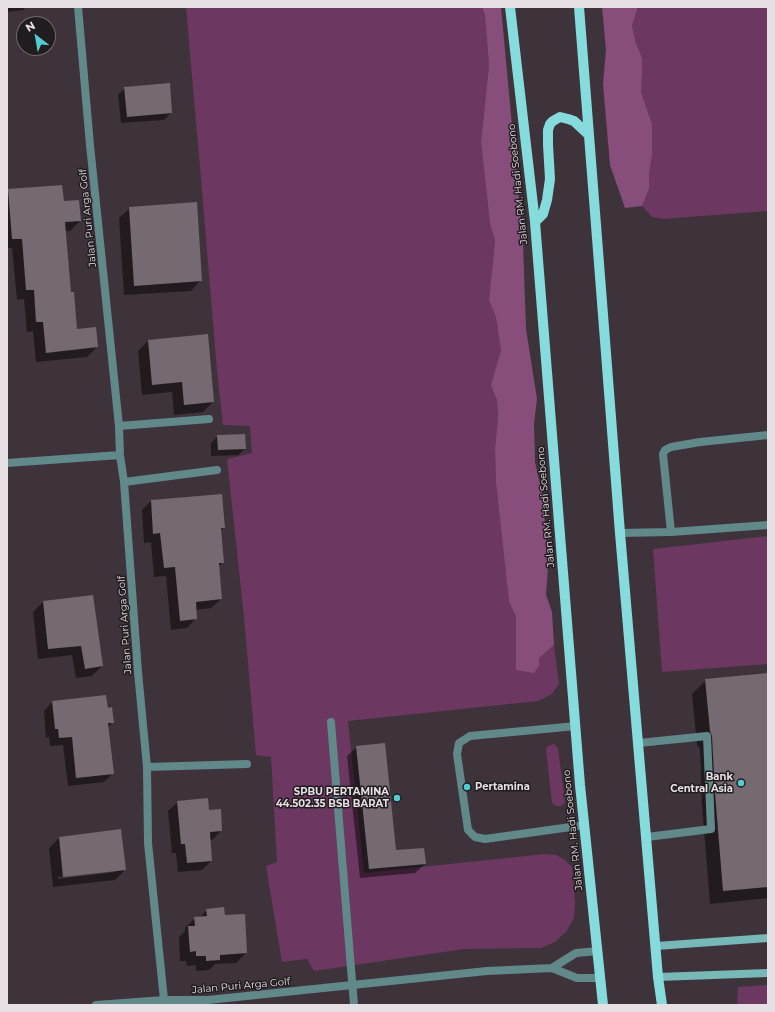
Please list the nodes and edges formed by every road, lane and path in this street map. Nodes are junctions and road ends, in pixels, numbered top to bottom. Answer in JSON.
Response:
{"nodes":[{"id":1,"x":78,"y":7,"type":"edge"},
{"id":2,"x":510,"y":7,"type":"edge"},
{"id":3,"x":579,"y":7,"type":"edge"},
{"id":4,"x":589,"y":135,"type":"junction"},
{"id":5,"x":535,"y":222,"type":"junction"},
{"id":6,"x":209,"y":418,"type":"dead end"},
{"id":7,"x":119,"y":426,"type":"junction"},
{"id":8,"x":768,"y":435,"type":"edge"},
{"id":9,"x":120,"y":455,"type":"junction"},
{"id":10,"x":7,"y":463,"type":"edge"},
{"id":11,"x":217,"y":470,"type":"dead end"},
{"id":12,"x":124,"y":482,"type":"junction"},
{"id":13,"x":768,"y":525,"type":"edge"},
{"id":14,"x":671,"y":532,"type":"junction"},
{"id":15,"x":620,"y":533,"type":"junction"},
{"id":16,"x":331,"y":722,"type":"dead end"},
{"id":17,"x":576,"y":726,"type":"junction"},
{"id":18,"x":638,"y":743,"type":"junction"},
{"id":19,"x":247,"y":764,"type":"dead end"},
{"id":20,"x":147,"y":767,"type":"junction"},
{"id":21,"x":585,"y":825,"type":"junction"},
{"id":22,"x":647,"y":837,"type":"junction"},
{"id":23,"x":768,"y":938,"type":"edge"},
{"id":24,"x":656,"y":946,"type":"junction"},
{"id":25,"x":598,"y":951,"type":"junction"},
{"id":26,"x":552,"y":968,"type":"junction"},
{"id":27,"x":768,"y":973,"type":"edge"},
{"id":28,"x":658,"y":977,"type":"junction"},
{"id":29,"x":601,"y":978,"type":"junction"},
{"id":30,"x":352,"y":985,"type":"junction"},
{"id":31,"x":164,"y":1000,"type":"junction"},
{"id":32,"x":96,"y":1005,"type":"edge"},
{"id":33,"x":354,"y":1005,"type":"edge"},
{"id":34,"x":603,"y":1005,"type":"edge"},
{"id":35,"x":662,"y":1005,"type":"edge"}],
"edges":[{"from":1,"to":7,"type":"street","name":"Jalan Puri Arga Golf"},
{"from":2,"to":5,"type":"main road","name":"Jalan RM. Hadi Soebono"},
{"from":3,"to":4,"type":"main road"},
{"from":4,"to":5,"type":"main road"},
{"from":4,"to":15,"type":"main road"},
{"from":5,"to":17,"type":"main road","name":"Jalan RM. Hadi Soebono"},
{"from":6,"to":7,"type":"street"},
{"from":7,"to":9,"type":"street","name":"Jalan Puri Arga Golf"},
{"from":8,"to":14,"type":"street"},
{"from":9,"to":10,"type":"street"},
{"from":9,"to":12,"type":"street","name":"Jalan Puri Arga Golf"},
{"from":11,"to":12,"type":"street"},
{"from":12,"to":20,"type":"street","name":"Jalan Puri Arga Golf"},
{"from":13,"to":14,"type":"street"},
{"from":14,"to":15,"type":"street"},
{"from":15,"to":18,"type":"main road"},
{"from":16,"to":30,"type":"street"},
{"from":17,"to":21,"type":"main road","name":"Jalan RM. Hadi Soebono"},
{"from":17,"to":21,"type":"street"},
{"from":18,"to":22,"type":"main road"},
{"from":18,"to":22,"type":"street"},
{"from":19,"to":20,"type":"street"},
{"from":20,"to":31,"type":"street","name":"Jalan Puri Arga Golf"},
{"from":21,"to":25,"type":"main road","name":"Jalan RM. Hadi Soebono"},
{"from":22,"to":24,"type":"main road"},
{"from":23,"to":24,"type":"street"},
{"from":24,"to":28,"type":"main road"},
{"from":25,"to":26,"type":"street","name":"Jalan Puri Arga Golf"},
{"from":25,"to":29,"type":"main road","name":"Jalan RM. Hadi Soebono"},
{"from":26,"to":29,"type":"street","name":"Jalan Puri Arga Golf"},
{"from":26,"to":30,"type":"street","name":"Jalan Puri Arga Golf"},
{"from":27,"to":28,"type":"street"},
{"from":28,"to":35,"type":"main road"},
{"from":29,"to":34,"type":"main road","name":"Jalan RM. Hadi Soebono"},
{"from":30,"to":31,"type":"street","name":"Jalan Puri Arga Golf"},
{"from":30,"to":33,"type":"street"},
{"from":31,"to":32,"type":"street"}]}
